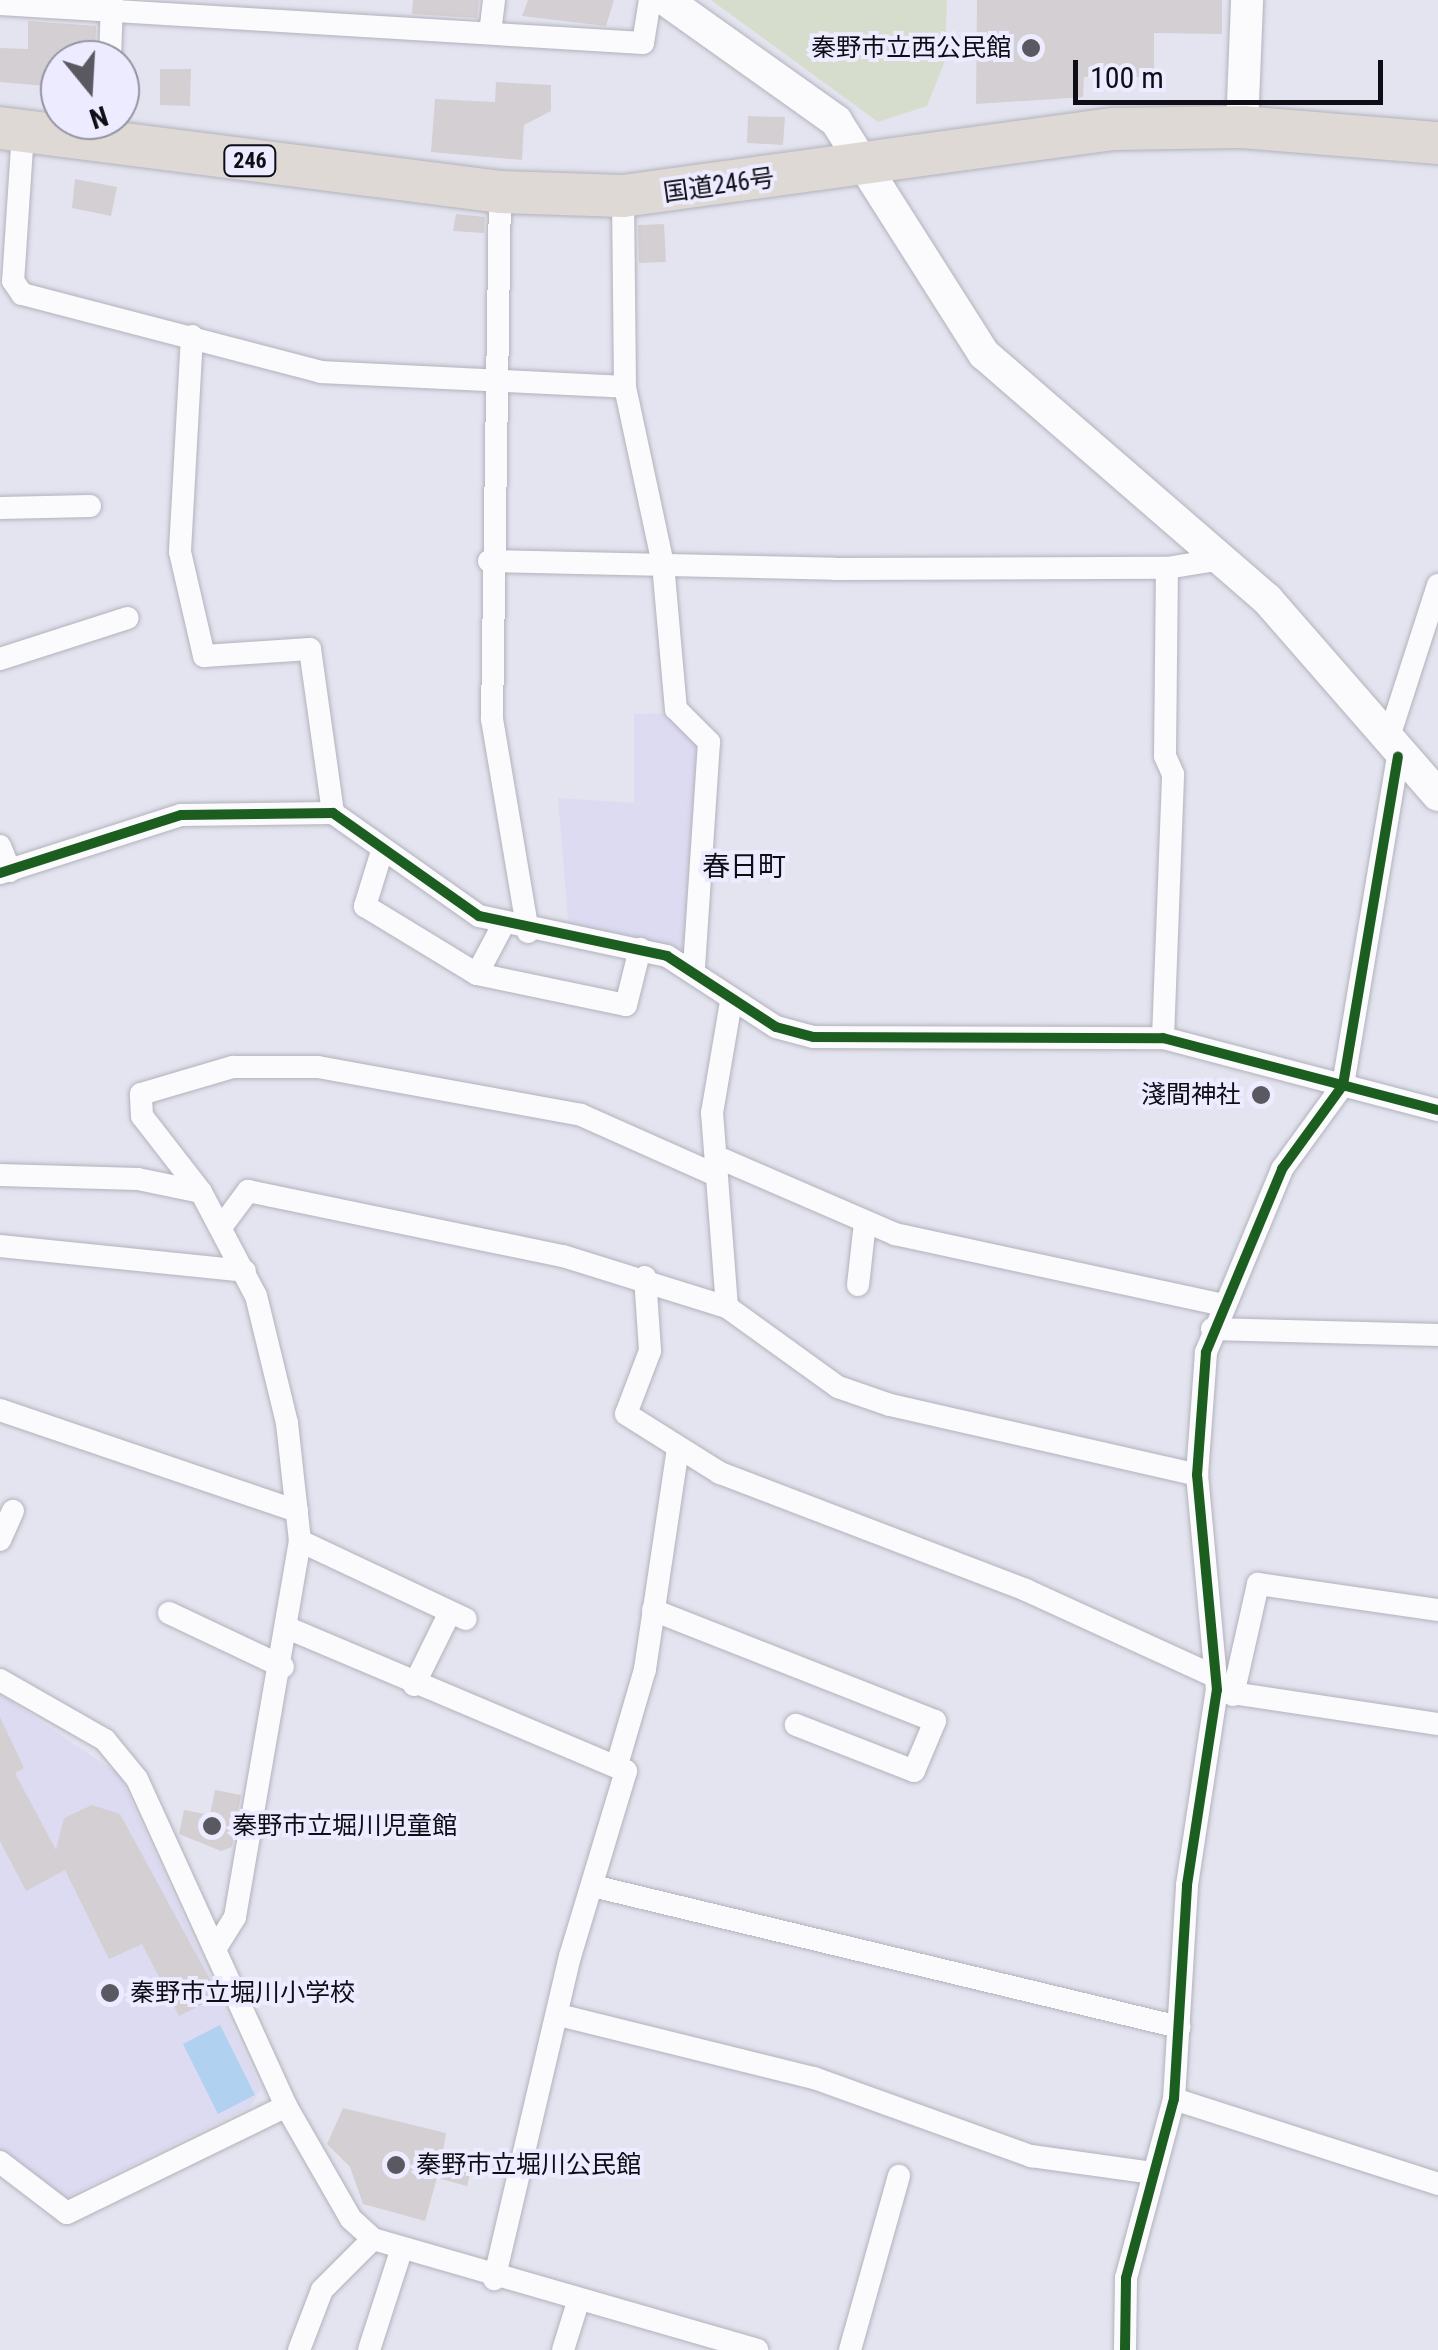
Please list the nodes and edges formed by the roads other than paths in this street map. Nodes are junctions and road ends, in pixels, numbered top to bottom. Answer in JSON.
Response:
{"nodes":[{"id":1,"x":494,"y":0,"type":"edge"},
{"id":2,"x":650,"y":0,"type":"edge"},
{"id":3,"x":666,"y":0,"type":"edge"},
{"id":4,"x":1247,"y":0,"type":"edge"},
{"id":5,"x":0,"y":4,"type":"edge"},
{"id":6,"x":112,"y":6,"type":"edge"},
{"id":7,"x":490,"y":33,"type":"junction"},
{"id":8,"x":111,"y":40,"type":"edge"},
{"id":9,"x":1242,"y":127,"type":"junction"},
{"id":10,"x":11,"y":130,"type":"edge"},
{"id":11,"x":40,"y":131,"type":"edge"},
{"id":12,"x":140,"y":137,"type":"edge"},
{"id":13,"x":1438,"y":143,"type":"edge"},
{"id":14,"x":869,"y":165,"type":"junction"},
{"id":15,"x":500,"y":192,"type":"junction"},
{"id":16,"x":622,"y":196,"type":"junction"},
{"id":17,"x":192,"y":336,"type":"junction"},
{"id":18,"x":495,"y":381,"type":"junction"},
{"id":19,"x":625,"y":387,"type":"junction"},
{"id":20,"x":0,"y":508,"type":"edge"},
{"id":21,"x":77,"y":515,"type":"dead end"},
{"id":22,"x":1222,"y":559,"type":"junction"},
{"id":23,"x":489,"y":561,"type":"junction"},
{"id":24,"x":663,"y":564,"type":"junction"},
{"id":25,"x":1167,"y":568,"type":"junction"},
{"id":26,"x":1438,"y":585,"type":"edge"},
{"id":27,"x":128,"y":618,"type":"dead end"},
{"id":28,"x":0,"y":659,"type":"edge"},
{"id":29,"x":1393,"y":748,"type":"junction"},
{"id":30,"x":1438,"y":794,"type":"edge"},
{"id":31,"x":333,"y":813,"type":"junction"},
{"id":32,"x":0,"y":846,"type":"edge"},
{"id":33,"x":382,"y":851,"type":"junction"},
{"id":34,"x":5,"y":872,"type":"edge"},
{"id":35,"x":502,"y":928,"type":"junction"},
{"id":36,"x":528,"y":932,"type":"junction"},
{"id":37,"x":640,"y":950,"type":"junction"},
{"id":38,"x":694,"y":967,"type":"junction"},
{"id":39,"x":477,"y":974,"type":"junction"},
{"id":40,"x":731,"y":1002,"type":"junction"},
{"id":41,"x":1163,"y":1038,"type":"junction"},
{"id":42,"x":1342,"y":1085,"type":"junction"},
{"id":43,"x":1438,"y":1110,"type":"edge"},
{"id":44,"x":716,"y":1166,"type":"junction"},
{"id":45,"x":0,"y":1175,"type":"edge"},
{"id":46,"x":201,"y":1192,"type":"junction"},
{"id":47,"x":865,"y":1223,"type":"junction"},
{"id":48,"x":222,"y":1226,"type":"junction"},
{"id":49,"x":0,"y":1246,"type":"edge"},
{"id":50,"x":245,"y":1271,"type":"junction"},
{"id":51,"x":645,"y":1277,"type":"junction"},
{"id":52,"x":858,"y":1285,"type":"dead end"},
{"id":53,"x":1219,"y":1304,"type":"junction"},
{"id":54,"x":726,"y":1307,"type":"junction"},
{"id":55,"x":1212,"y":1329,"type":"junction"},
{"id":56,"x":1438,"y":1336,"type":"edge"},
{"id":57,"x":0,"y":1410,"type":"edge"},
{"id":58,"x":678,"y":1449,"type":"junction"},
{"id":59,"x":1198,"y":1475,"type":"junction"},
{"id":60,"x":297,"y":1511,"type":"junction"},
{"id":61,"x":13,"y":1512,"type":"dead end"},
{"id":62,"x":0,"y":1540,"type":"edge"},
{"id":63,"x":300,"y":1541,"type":"junction"},
{"id":64,"x":653,"y":1610,"type":"junction"},
{"id":65,"x":1438,"y":1610,"type":"edge"},
{"id":66,"x":169,"y":1613,"type":"dead end"},
{"id":67,"x":290,"y":1629,"type":"junction"},
{"id":68,"x":283,"y":1667,"type":"junction"},
{"id":69,"x":0,"y":1680,"type":"edge"},
{"id":70,"x":414,"y":1684,"type":"junction"},
{"id":71,"x":1222,"y":1687,"type":"junction"},
{"id":72,"x":1438,"y":1724,"type":"edge"},
{"id":73,"x":796,"y":1725,"type":"dead end"},
{"id":74,"x":617,"y":1765,"type":"junction"},
{"id":75,"x":596,"y":1887,"type":"junction"},
{"id":76,"x":216,"y":1946,"type":"junction"},
{"id":77,"x":559,"y":2014,"type":"junction"},
{"id":78,"x":1179,"y":2028,"type":"junction"},
{"id":79,"x":1174,"y":2099,"type":"junction"},
{"id":80,"x":286,"y":2106,"type":"junction"},
{"id":81,"x":0,"y":2162,"type":"edge"},
{"id":82,"x":1154,"y":2173,"type":"junction"},
{"id":83,"x":899,"y":2176,"type":"dead end"},
{"id":84,"x":1438,"y":2184,"type":"edge"},
{"id":85,"x":373,"y":2239,"type":"junction"},
{"id":86,"x":401,"y":2251,"type":"junction"},
{"id":87,"x":494,"y":2279,"type":"junction"},
{"id":88,"x":578,"y":2302,"type":"junction"},
{"id":89,"x":299,"y":2350,"type":"edge"},
{"id":90,"x":369,"y":2350,"type":"edge"},
{"id":91,"x":563,"y":2350,"type":"edge"},
{"id":92,"x":757,"y":2350,"type":"edge"},
{"id":93,"x":850,"y":2350,"type":"edge"},
{"id":94,"x":1125,"y":2350,"type":"edge"}],
"edges":[{"from":1,"to":7,"type":"street"},
{"from":2,"to":7,"type":"street"},
{"from":3,"to":14,"type":"street"},
{"from":4,"to":9,"type":"street"},
{"from":5,"to":6,"type":"street"},
{"from":6,"to":7,"type":"street"},
{"from":6,"to":8,"type":"street"},
{"from":9,"to":13,"type":"highway","name":"国道246号","number":"246"},
{"from":9,"to":14,"type":"highway","name":"国道246号","number":"246"},
{"from":10,"to":11,"type":"highway","name":"国道246号","number":"246"},
{"from":10,"to":17,"type":"street"},
{"from":12,"to":15,"type":"highway","name":"国道246号","number":"246"},
{"from":14,"to":16,"type":"highway","name":"国道246号","number":"246"},
{"from":14,"to":22,"type":"street"},
{"from":15,"to":16,"type":"highway","name":"国道246号","number":"246"},
{"from":15,"to":18,"type":"street"},
{"from":16,"to":19,"type":"street"},
{"from":17,"to":18,"type":"street"},
{"from":17,"to":31,"type":"street"},
{"from":18,"to":19,"type":"street"},
{"from":18,"to":23,"type":"street"},
{"from":19,"to":24,"type":"street"},
{"from":20,"to":21,"type":"street"},
{"from":22,"to":25,"type":"street"},
{"from":22,"to":29,"type":"street"},
{"from":23,"to":24,"type":"street"},
{"from":23,"to":36,"type":"street"},
{"from":24,"to":25,"type":"street"},
{"from":24,"to":38,"type":"street"},
{"from":25,"to":41,"type":"street"},
{"from":26,"to":29,"type":"street"},
{"from":27,"to":28,"type":"street"},
{"from":29,"to":30,"type":"street"},
{"from":29,"to":42,"type":"street"},
{"from":31,"to":33,"type":"street"},
{"from":31,"to":34,"type":"street"},
{"from":32,"to":34,"type":"street"},
{"from":33,"to":35,"type":"street"},
{"from":33,"to":39,"type":"street"},
{"from":35,"to":36,"type":"street"},
{"from":35,"to":39,"type":"street"},
{"from":36,"to":37,"type":"street"},
{"from":37,"to":38,"type":"street"},
{"from":37,"to":39,"type":"street"},
{"from":38,"to":40,"type":"street"},
{"from":40,"to":41,"type":"street"},
{"from":40,"to":44,"type":"street"},
{"from":41,"to":42,"type":"street"},
{"from":42,"to":43,"type":"street"},
{"from":42,"to":53,"type":"street"},
{"from":44,"to":46,"type":"street"},
{"from":44,"to":47,"type":"street"},
{"from":44,"to":54,"type":"street"},
{"from":45,"to":46,"type":"street"},
{"from":46,"to":48,"type":"street"},
{"from":47,"to":52,"type":"street"},
{"from":47,"to":53,"type":"street"},
{"from":48,"to":50,"type":"street"},
{"from":48,"to":51,"type":"street"},
{"from":49,"to":50,"type":"street"},
{"from":50,"to":60,"type":"street"},
{"from":51,"to":54,"type":"street"},
{"from":51,"to":58,"type":"street"},
{"from":53,"to":55,"type":"street"},
{"from":54,"to":59,"type":"street"},
{"from":55,"to":56,"type":"street"},
{"from":55,"to":59,"type":"street"},
{"from":57,"to":60,"type":"street"},
{"from":58,"to":64,"type":"street"},
{"from":58,"to":71,"type":"street"},
{"from":59,"to":71,"type":"street"},
{"from":60,"to":63,"type":"street"},
{"from":61,"to":62,"type":"street"},
{"from":63,"to":67,"type":"street"},
{"from":63,"to":70,"type":"street"},
{"from":64,"to":73,"type":"street"},
{"from":64,"to":74,"type":"street"},
{"from":65,"to":71,"type":"street"},
{"from":66,"to":68,"type":"street"},
{"from":67,"to":68,"type":"street"},
{"from":67,"to":70,"type":"street"},
{"from":68,"to":76,"type":"street"},
{"from":69,"to":76,"type":"street"},
{"from":70,"to":74,"type":"street"},
{"from":71,"to":72,"type":"street"},
{"from":71,"to":78,"type":"street"},
{"from":74,"to":75,"type":"street"},
{"from":75,"to":77,"type":"street"},
{"from":75,"to":78,"type":"street"},
{"from":76,"to":80,"type":"street"},
{"from":77,"to":82,"type":"street"},
{"from":77,"to":87,"type":"street"},
{"from":78,"to":79,"type":"street"},
{"from":79,"to":82,"type":"street"},
{"from":79,"to":84,"type":"street"},
{"from":80,"to":81,"type":"street"},
{"from":80,"to":85,"type":"street"},
{"from":82,"to":94,"type":"street"},
{"from":83,"to":93,"type":"street"},
{"from":85,"to":86,"type":"street"},
{"from":85,"to":89,"type":"street"},
{"from":86,"to":87,"type":"street"},
{"from":86,"to":90,"type":"street"},
{"from":87,"to":88,"type":"street"},
{"from":88,"to":91,"type":"street"},
{"from":88,"to":92,"type":"street"}]}
